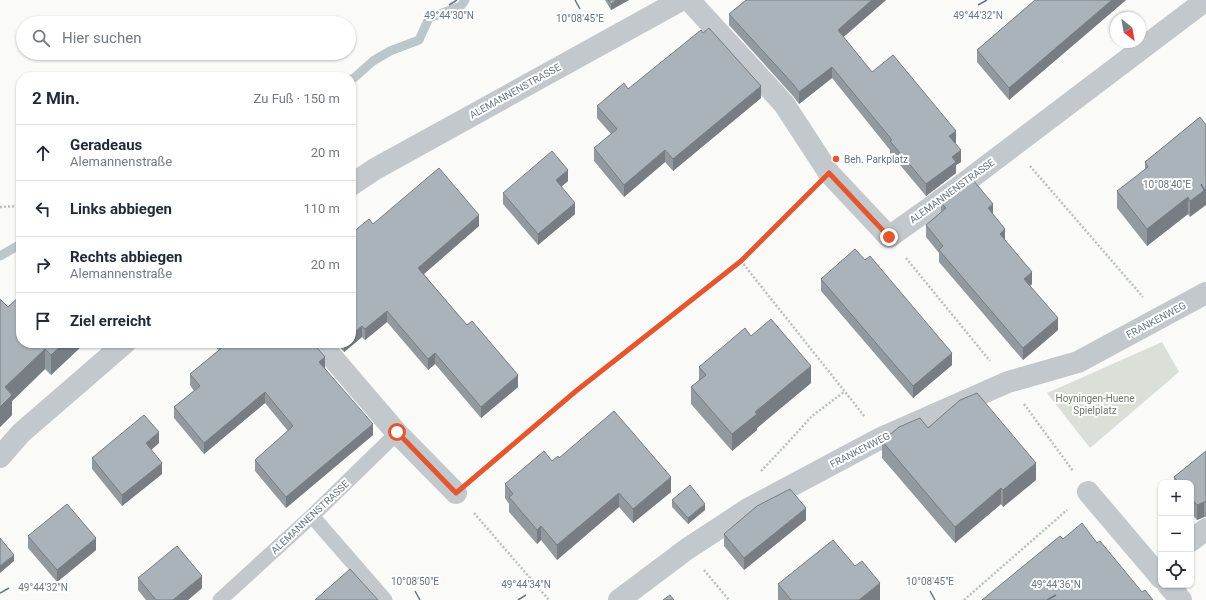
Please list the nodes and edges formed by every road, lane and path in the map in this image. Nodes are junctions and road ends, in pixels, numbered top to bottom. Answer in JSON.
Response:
{"nodes":[{"id":1,"x":681,"y":0,"type":"edge"},
{"id":2,"x":689,"y":0,"type":"edge"},
{"id":3,"x":1206,"y":0,"type":"edge"},
{"id":4,"x":1013,"y":147,"type":"junction"},
{"id":5,"x":829,"y":173,"type":"junction"},
{"id":6,"x":356,"y":182,"type":"edge"},
{"id":7,"x":16,"y":206,"type":"edge"},
{"id":8,"x":0,"y":207,"type":"edge"},
{"id":9,"x":889,"y":237,"type":"junction"},
{"id":10,"x":741,"y":261,"type":"junction"},
{"id":11,"x":1206,"y":293,"type":"edge"},
{"id":12,"x":1160,"y":317,"type":"junction"},
{"id":13,"x":119,"y":348,"type":"edge"},
{"id":14,"x":324,"y":348,"type":"edge"},
{"id":15,"x":1008,"y":382,"type":"junction"},
{"id":16,"x":844,"y":392,"type":"junction"},
{"id":17,"x":397,"y":432,"type":"junction"},
{"id":18,"x":881,"y":438,"type":"junction"},
{"id":19,"x":0,"y":457,"type":"edge"},
{"id":20,"x":1088,"y":492,"type":"junction"},
{"id":21,"x":456,"y":493,"type":"junction"},
{"id":22,"x":748,"y":509,"type":"junction"},
{"id":23,"x":312,"y":516,"type":"junction"},
{"id":24,"x":1206,"y":529,"type":"edge"},
{"id":25,"x":1194,"y":539,"type":"edge"},
{"id":26,"x":687,"y":549,"type":"junction"},
{"id":27,"x":1158,"y":572,"type":"edge"},
{"id":28,"x":1171,"y":588,"type":"edge"},
{"id":29,"x":220,"y":600,"type":"edge"},
{"id":30,"x":385,"y":600,"type":"edge"},
{"id":31,"x":549,"y":600,"type":"edge"},
{"id":32,"x":619,"y":600,"type":"edge"},
{"id":33,"x":729,"y":600,"type":"edge"},
{"id":34,"x":964,"y":600,"type":"edge"},
{"id":35,"x":1181,"y":600,"type":"edge"}],
"edges":[{"from":1,"to":6,"type":"street","name":"ALEMANNENSTRASSE"},
{"from":2,"to":5,"type":"street"},
{"from":3,"to":4,"type":"street","name":"ALEMANNENSTRASSE"},
{"from":4,"to":9,"type":"street","name":"ALEMANNENSTRASSE"},
{"from":4,"to":12,"type":"path"},
{"from":5,"to":9,"type":"street"},
{"from":5,"to":10,"type":"path"},
{"from":7,"to":8,"type":"path"},
{"from":9,"to":15,"type":"path"},
{"from":10,"to":16,"type":"path"},
{"from":10,"to":21,"type":"path"},
{"from":11,"to":12,"type":"street","name":"FRANKENWEG"},
{"from":12,"to":15,"type":"street","name":"FRANKENWEG"},
{"from":13,"to":19,"type":"street"},
{"from":14,"to":17,"type":"street"},
{"from":15,"to":18,"type":"street","name":"FRANKENWEG"},
{"from":15,"to":20,"type":"path"},
{"from":16,"to":18,"type":"path"},
{"from":16,"to":22,"type":"path"},
{"from":17,"to":21,"type":"street"},
{"from":17,"to":23,"type":"lane","name":"ALEMANNENSTRASSE"},
{"from":18,"to":22,"type":"street","name":"FRANKENWEG"},
{"from":20,"to":27,"type":"street"},
{"from":20,"to":34,"type":"path"},
{"from":21,"to":31,"type":"path"},
{"from":22,"to":26,"type":"street","name":"FRANKENWEG"},
{"from":23,"to":29,"type":"lane","name":"ALEMANNENSTRASSE"},
{"from":23,"to":30,"type":"lane"},
{"from":24,"to":25,"type":"street"},
{"from":26,"to":32,"type":"street","name":"FRANKENWEG"},
{"from":26,"to":33,"type":"path"},
{"from":28,"to":35,"type":"street"}]}
